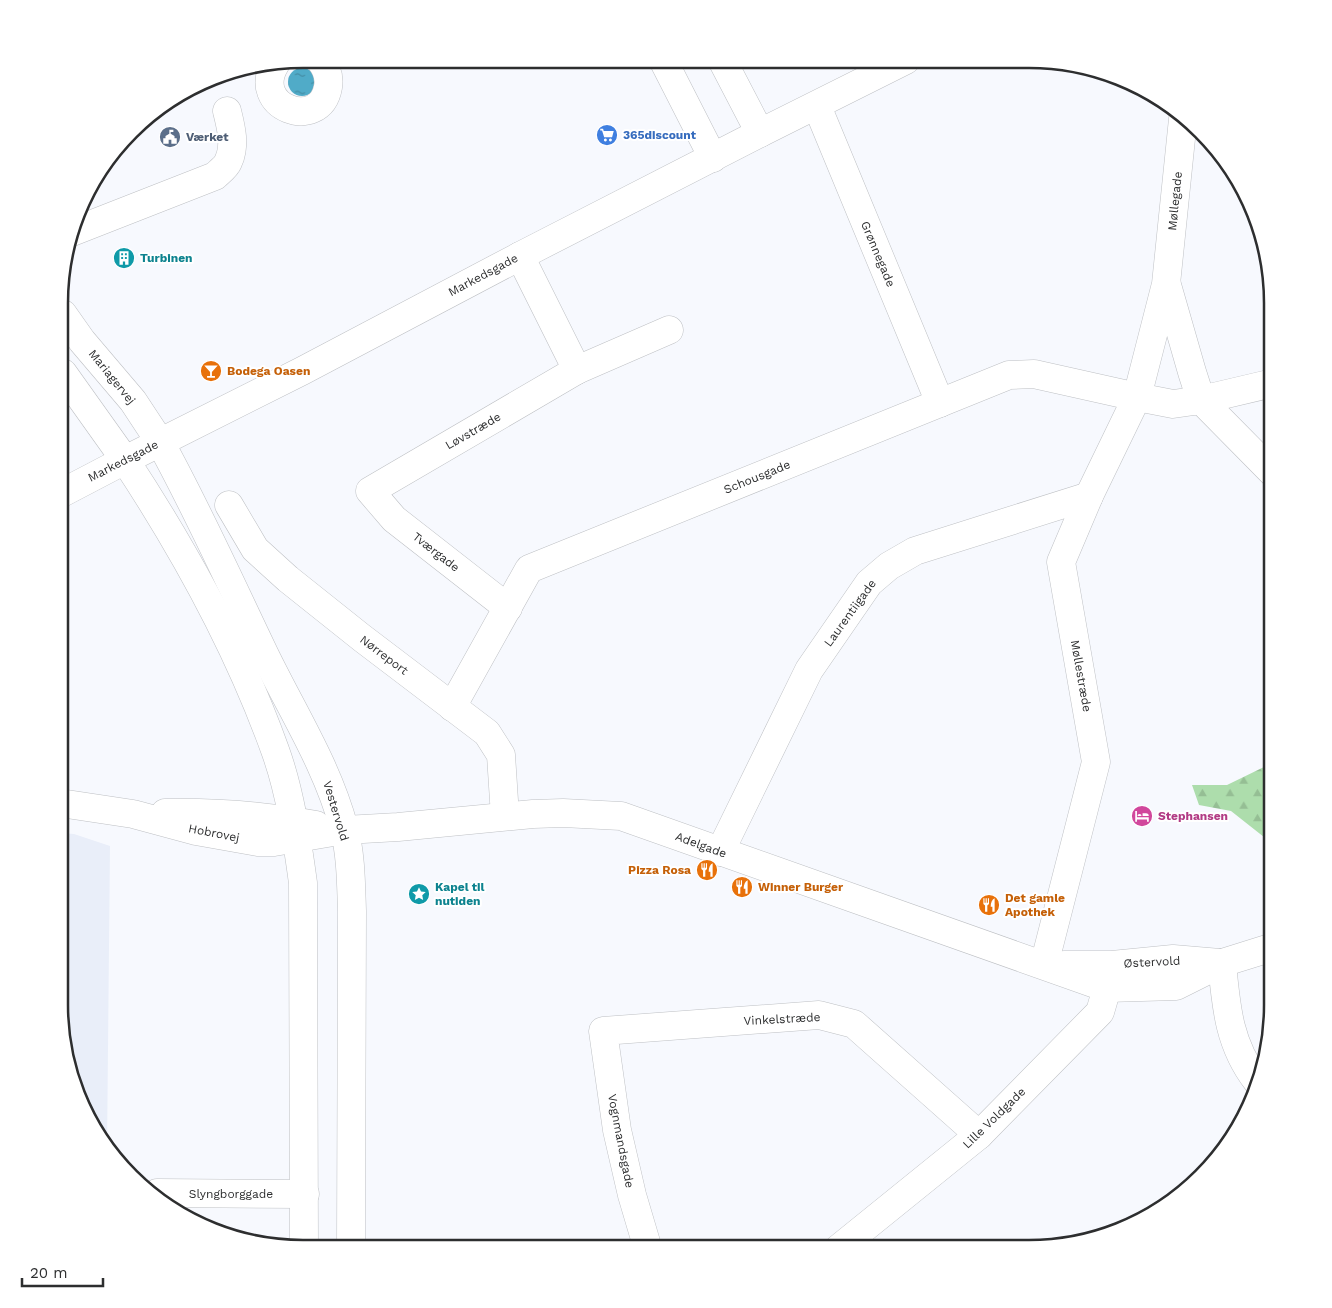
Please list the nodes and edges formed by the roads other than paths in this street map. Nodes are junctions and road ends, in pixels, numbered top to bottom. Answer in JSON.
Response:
{"nodes":[{"id":1,"x":327,"y":68,"type":"edge"},
{"id":2,"x":667,"y":68,"type":"edge"},
{"id":3,"x":726,"y":68,"type":"edge"},
{"id":4,"x":890,"y":68,"type":"edge"},
{"id":5,"x":273,"y":70,"type":"edge"},
{"id":6,"x":816,"y":106,"type":"junction"},
{"id":7,"x":227,"y":111,"type":"dead end"},
{"id":8,"x":1182,"y":124,"type":"edge"},
{"id":9,"x":760,"y":133,"type":"junction"},
{"id":10,"x":713,"y":158,"type":"junction"},
{"id":11,"x":79,"y":229,"type":"edge"},
{"id":12,"x":520,"y":256,"type":"junction"},
{"id":13,"x":1166,"y":284,"type":"junction"},
{"id":14,"x":68,"y":321,"type":"edge"},
{"id":15,"x":669,"y":330,"type":"dead end"},
{"id":16,"x":577,"y":370,"type":"junction"},
{"id":17,"x":68,"y":381,"type":"edge"},
{"id":18,"x":1264,"y":385,"type":"edge"},
{"id":19,"x":1137,"y":397,"type":"junction"},
{"id":20,"x":1201,"y":400,"type":"junction"},
{"id":21,"x":940,"y":403,"type":"junction"},
{"id":22,"x":160,"y":442,"type":"junction"},
{"id":23,"x":125,"y":460,"type":"junction"},
{"id":24,"x":1264,"y":464,"type":"edge"},
{"id":25,"x":68,"y":490,"type":"edge"},
{"id":26,"x":370,"y":491,"type":"joint"},
{"id":27,"x":1089,"y":496,"type":"junction"},
{"id":28,"x":229,"y":506,"type":"dead end"},
{"id":29,"x":508,"y":608,"type":"junction"},
{"id":30,"x":452,"y":707,"type":"junction"},
{"id":31,"x":68,"y":804,"type":"edge"},
{"id":32,"x":506,"y":816,"type":"junction"},
{"id":33,"x":295,"y":829,"type":"junction"},
{"id":34,"x":344,"y":830,"type":"junction"},
{"id":35,"x":720,"y":852,"type":"junction"},
{"id":36,"x":1264,"y":949,"type":"edge"},
{"id":37,"x":1222,"y":963,"type":"junction"},
{"id":38,"x":1044,"y":965,"type":"junction"},
{"id":39,"x":1110,"y":976,"type":"junction"},
{"id":40,"x":603,"y":1032,"type":"joint"},
{"id":41,"x":1253,"y":1077,"type":"edge"},
{"id":42,"x":979,"y":1135,"type":"junction"},
{"id":43,"x":160,"y":1193,"type":"edge"},
{"id":44,"x":304,"y":1194,"type":"junction"},
{"id":45,"x":304,"y":1240,"type":"edge"},
{"id":46,"x":351,"y":1240,"type":"edge"},
{"id":47,"x":645,"y":1240,"type":"edge"},
{"id":48,"x":849,"y":1240,"type":"edge"}],
"edges":[{"from":1,"to":5,"type":"street"},
{"from":2,"to":10,"type":"street"},
{"from":3,"to":9,"type":"street"},
{"from":4,"to":6,"type":"street","name":"Markedsgade"},
{"from":6,"to":9,"type":"street","name":"Markedsgade"},
{"from":6,"to":21,"type":"street","name":"Grønnegade"},
{"from":7,"to":11,"type":"street"},
{"from":8,"to":13,"type":"street","name":"Møllegade"},
{"from":9,"to":10,"type":"street","name":"Markedsgade"},
{"from":10,"to":12,"type":"street","name":"Markedsgade"},
{"from":12,"to":16,"type":"street"},
{"from":12,"to":22,"type":"street","name":"Markedsgade"},
{"from":13,"to":19,"type":"street","name":"Møllegade"},
{"from":13,"to":20,"type":"street","name":"Møllegade"},
{"from":14,"to":22,"type":"street","name":"Mariagervej"},
{"from":15,"to":16,"type":"street","name":"Løvstræde"},
{"from":16,"to":26,"type":"street","name":"Løvstræde"},
{"from":17,"to":23,"type":"street"},
{"from":18,"to":20,"type":"street","name":"Schousgade"},
{"from":19,"to":20,"type":"street","name":"Schousgade"},
{"from":19,"to":21,"type":"street","name":"Schousgade"},
{"from":19,"to":27,"type":"street","name":"Møllestræde"},
{"from":20,"to":24,"type":"street"},
{"from":21,"to":29,"type":"street","name":"Schousgade"},
{"from":22,"to":23,"type":"street","name":"Markedsgade"},
{"from":22,"to":34,"type":"street","name":"Vestervold"},
{"from":23,"to":25,"type":"street","name":"Markedsgade"},
{"from":23,"to":33,"type":"street"},
{"from":26,"to":29,"type":"street","name":"Tværgade"},
{"from":27,"to":35,"type":"street","name":"Laurentiigade"},
{"from":27,"to":38,"type":"street","name":"Møllestræde"},
{"from":28,"to":30,"type":"street","name":"Nørreport"},
{"from":29,"to":30,"type":"street","name":"Schousgade"},
{"from":30,"to":32,"type":"street","name":"Nørreport"},
{"from":31,"to":33,"type":"street","name":"Hobrovej"},
{"from":32,"to":34,"type":"street","name":"Adelgade"},
{"from":32,"to":35,"type":"street","name":"Adelgade"},
{"from":33,"to":34,"type":"street","name":"Hobrovej"},
{"from":33,"to":44,"type":"street"},
{"from":34,"to":46,"type":"street","name":"Vestervold"},
{"from":35,"to":38,"type":"street","name":"Adelgade"},
{"from":36,"to":37,"type":"street","name":"Østervold"},
{"from":37,"to":39,"type":"street","name":"Østervold"},
{"from":37,"to":41,"type":"street"},
{"from":38,"to":39,"type":"street","name":"Adelgade"},
{"from":39,"to":42,"type":"street","name":"Lille Voldgade"},
{"from":40,"to":42,"type":"street","name":"Vinkelstræde"},
{"from":40,"to":47,"type":"street","name":"Vognmandsgade"},
{"from":42,"to":48,"type":"street","name":"Lille Voldgade"},
{"from":43,"to":44,"type":"street","name":"Slyngborggade"},
{"from":44,"to":45,"type":"street"}]}
